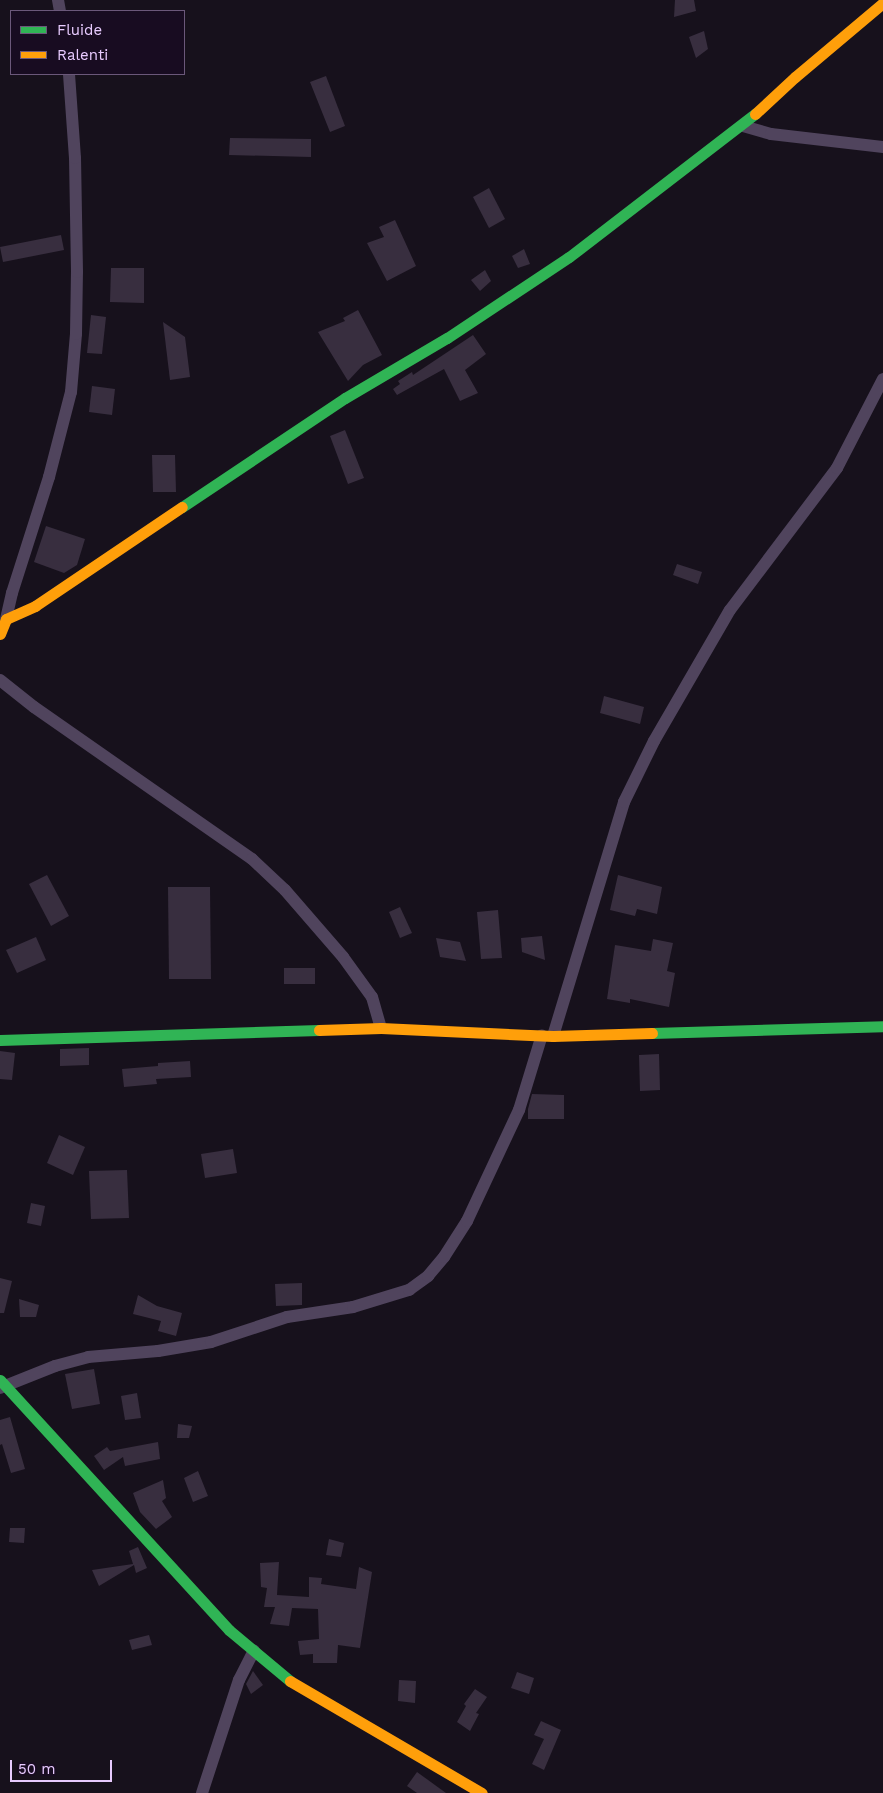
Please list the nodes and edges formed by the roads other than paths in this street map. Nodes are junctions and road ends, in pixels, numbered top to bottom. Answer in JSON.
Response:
{"nodes":[{"id":1,"x":883,"y":3,"type":"edge"},
{"id":2,"x":69,"y":75,"type":"edge"},
{"id":3,"x":743,"y":126,"type":"junction"},
{"id":4,"x":883,"y":147,"type":"edge"},
{"id":5,"x":883,"y":379,"type":"edge"},
{"id":6,"x":6,"y":619,"type":"junction"},
{"id":7,"x":0,"y":634,"type":"edge"},
{"id":8,"x":0,"y":680,"type":"edge"},
{"id":9,"x":883,"y":1026,"type":"edge"},
{"id":10,"x":381,"y":1028,"type":"junction"},
{"id":11,"x":548,"y":1036,"type":"junction"},
{"id":12,"x":0,"y":1040,"type":"edge"},
{"id":13,"x":2,"y":1385,"type":"edge"},
{"id":14,"x":254,"y":1651,"type":"junction"},
{"id":15,"x":202,"y":1793,"type":"edge"},
{"id":16,"x":482,"y":1793,"type":"edge"}],
"edges":[{"from":1,"to":3,"type":"street"},
{"from":2,"to":6,"type":"street"},
{"from":3,"to":4,"type":"street"},
{"from":3,"to":6,"type":"street"},
{"from":5,"to":11,"type":"street"},
{"from":6,"to":7,"type":"street"},
{"from":8,"to":10,"type":"street"},
{"from":9,"to":11,"type":"street"},
{"from":10,"to":11,"type":"street"},
{"from":10,"to":12,"type":"street"},
{"from":11,"to":13,"type":"street"},
{"from":13,"to":14,"type":"street"},
{"from":14,"to":15,"type":"street"},
{"from":14,"to":16,"type":"street"}]}
